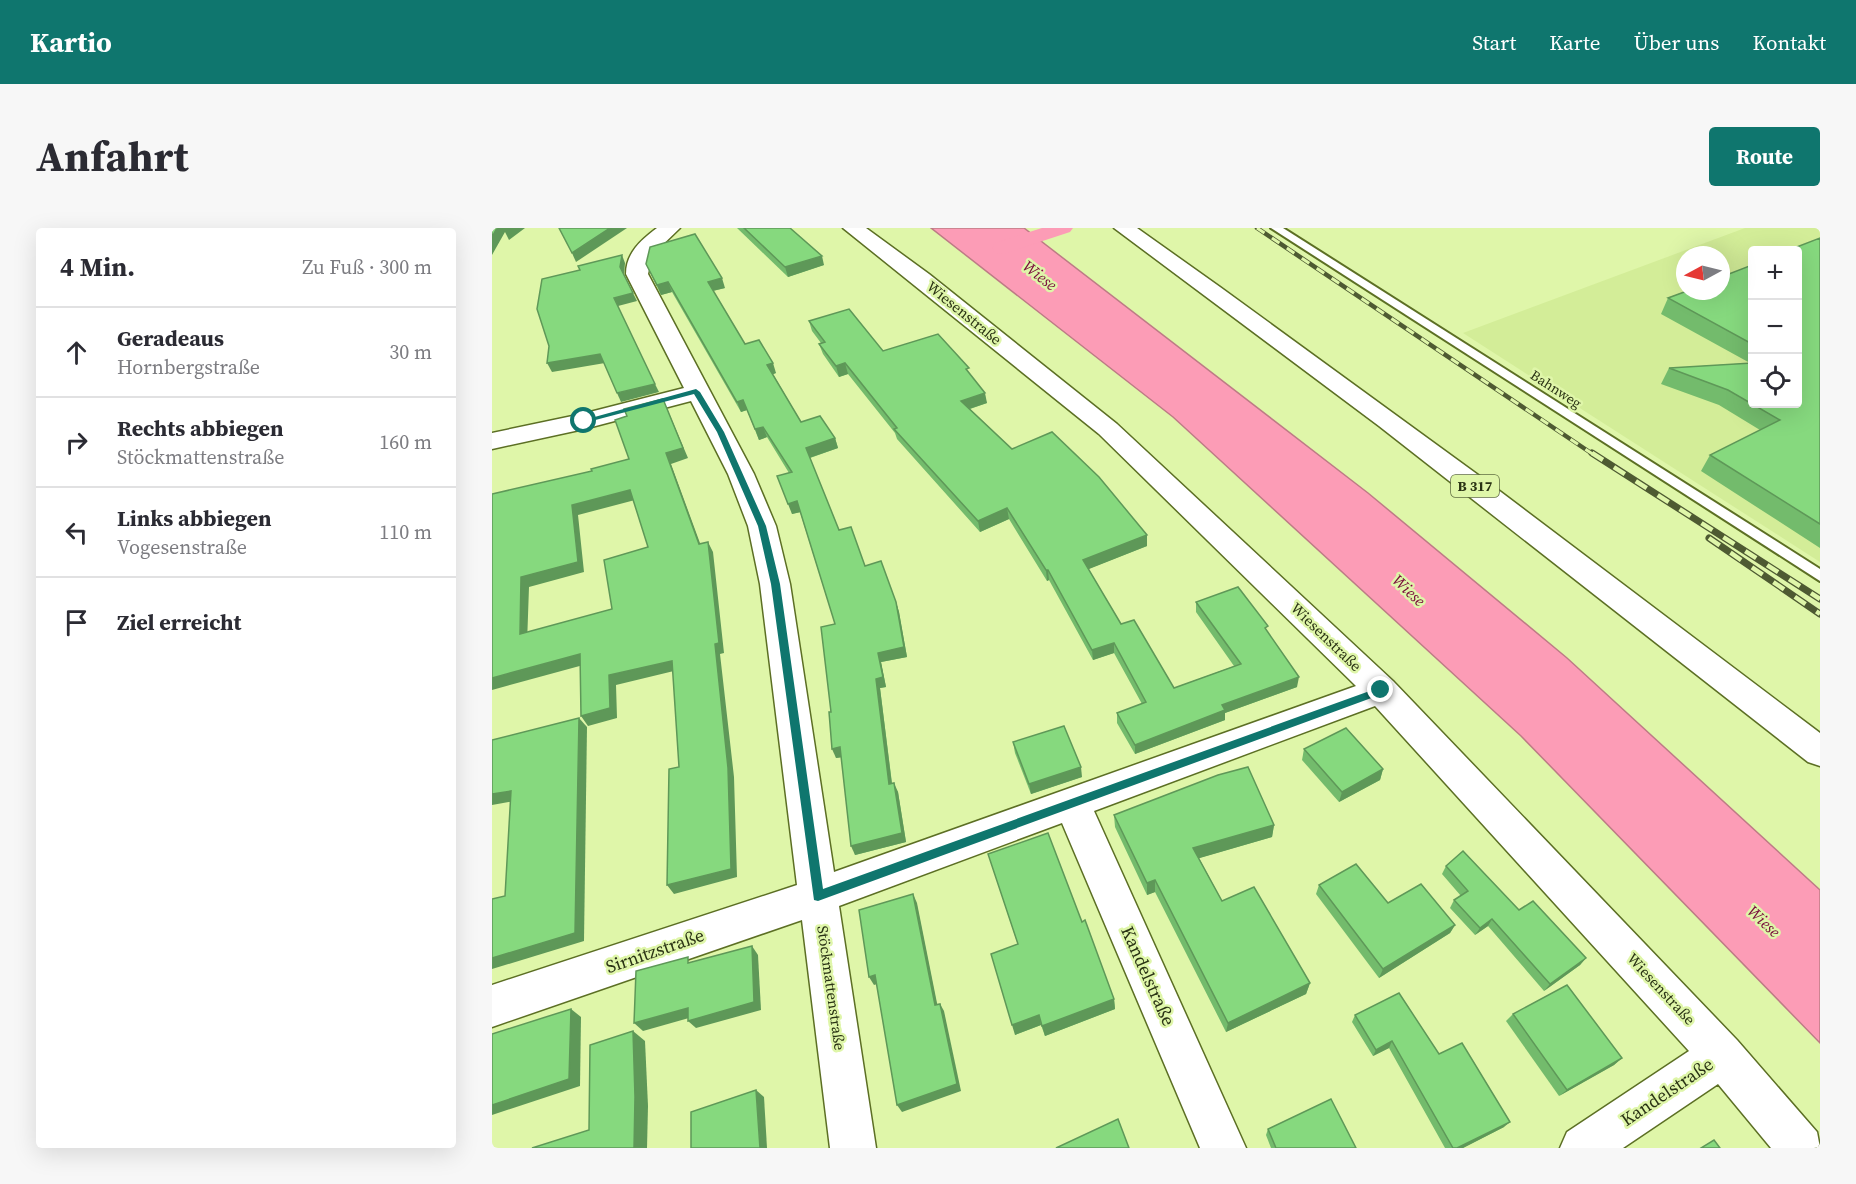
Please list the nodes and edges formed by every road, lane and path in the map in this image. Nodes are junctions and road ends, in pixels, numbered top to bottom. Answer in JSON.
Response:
{"nodes":[{"id":1,"x":669,"y":228,"type":"edge"},
{"id":2,"x":854,"y":228,"type":"edge"},
{"id":3,"x":1124,"y":228,"type":"edge"},
{"id":4,"x":1276,"y":228,"type":"edge"},
{"id":5,"x":696,"y":392,"type":"junction"},
{"id":6,"x":492,"y":441,"type":"edge"},
{"id":7,"x":1820,"y":576,"type":"edge"},
{"id":8,"x":1381,"y":690,"type":"junction"},
{"id":9,"x":1820,"y":752,"type":"edge"},
{"id":10,"x":1073,"y":805,"type":"junction"},
{"id":11,"x":818,"y":896,"type":"junction"},
{"id":12,"x":492,"y":1006,"type":"edge"},
{"id":13,"x":1722,"y":1055,"type":"junction"},
{"id":14,"x":853,"y":1148,"type":"edge"},
{"id":15,"x":1223,"y":1148,"type":"edge"},
{"id":16,"x":1583,"y":1148,"type":"edge"},
{"id":17,"x":1801,"y":1148,"type":"edge"}],
"edges":[{"from":1,"to":5,"type":"street","name":"Stöckmattenstraße"},
{"from":2,"to":8,"type":"street","name":"Wiesenstraße"},
{"from":3,"to":9,"type":"street","number":"B 317"},
{"from":4,"to":7,"type":"lane","name":"Bahnweg"},
{"from":5,"to":6,"type":"street"},
{"from":5,"to":11,"type":"street","name":"Stöckmattenstraße"},
{"from":8,"to":10,"type":"street","name":"Sirnitzstraße"},
{"from":8,"to":13,"type":"street","name":"Wiesenstraße"},
{"from":10,"to":11,"type":"street","name":"Sirnitzstraße"},
{"from":10,"to":15,"type":"street","name":"Kandelstraße"},
{"from":11,"to":12,"type":"street","name":"Sirnitzstraße"},
{"from":11,"to":14,"type":"street","name":"Stöckmattenstraße"},
{"from":13,"to":16,"type":"street","name":"Kandelstraße"},
{"from":13,"to":17,"type":"street","name":"Wiesenstraße"}]}
